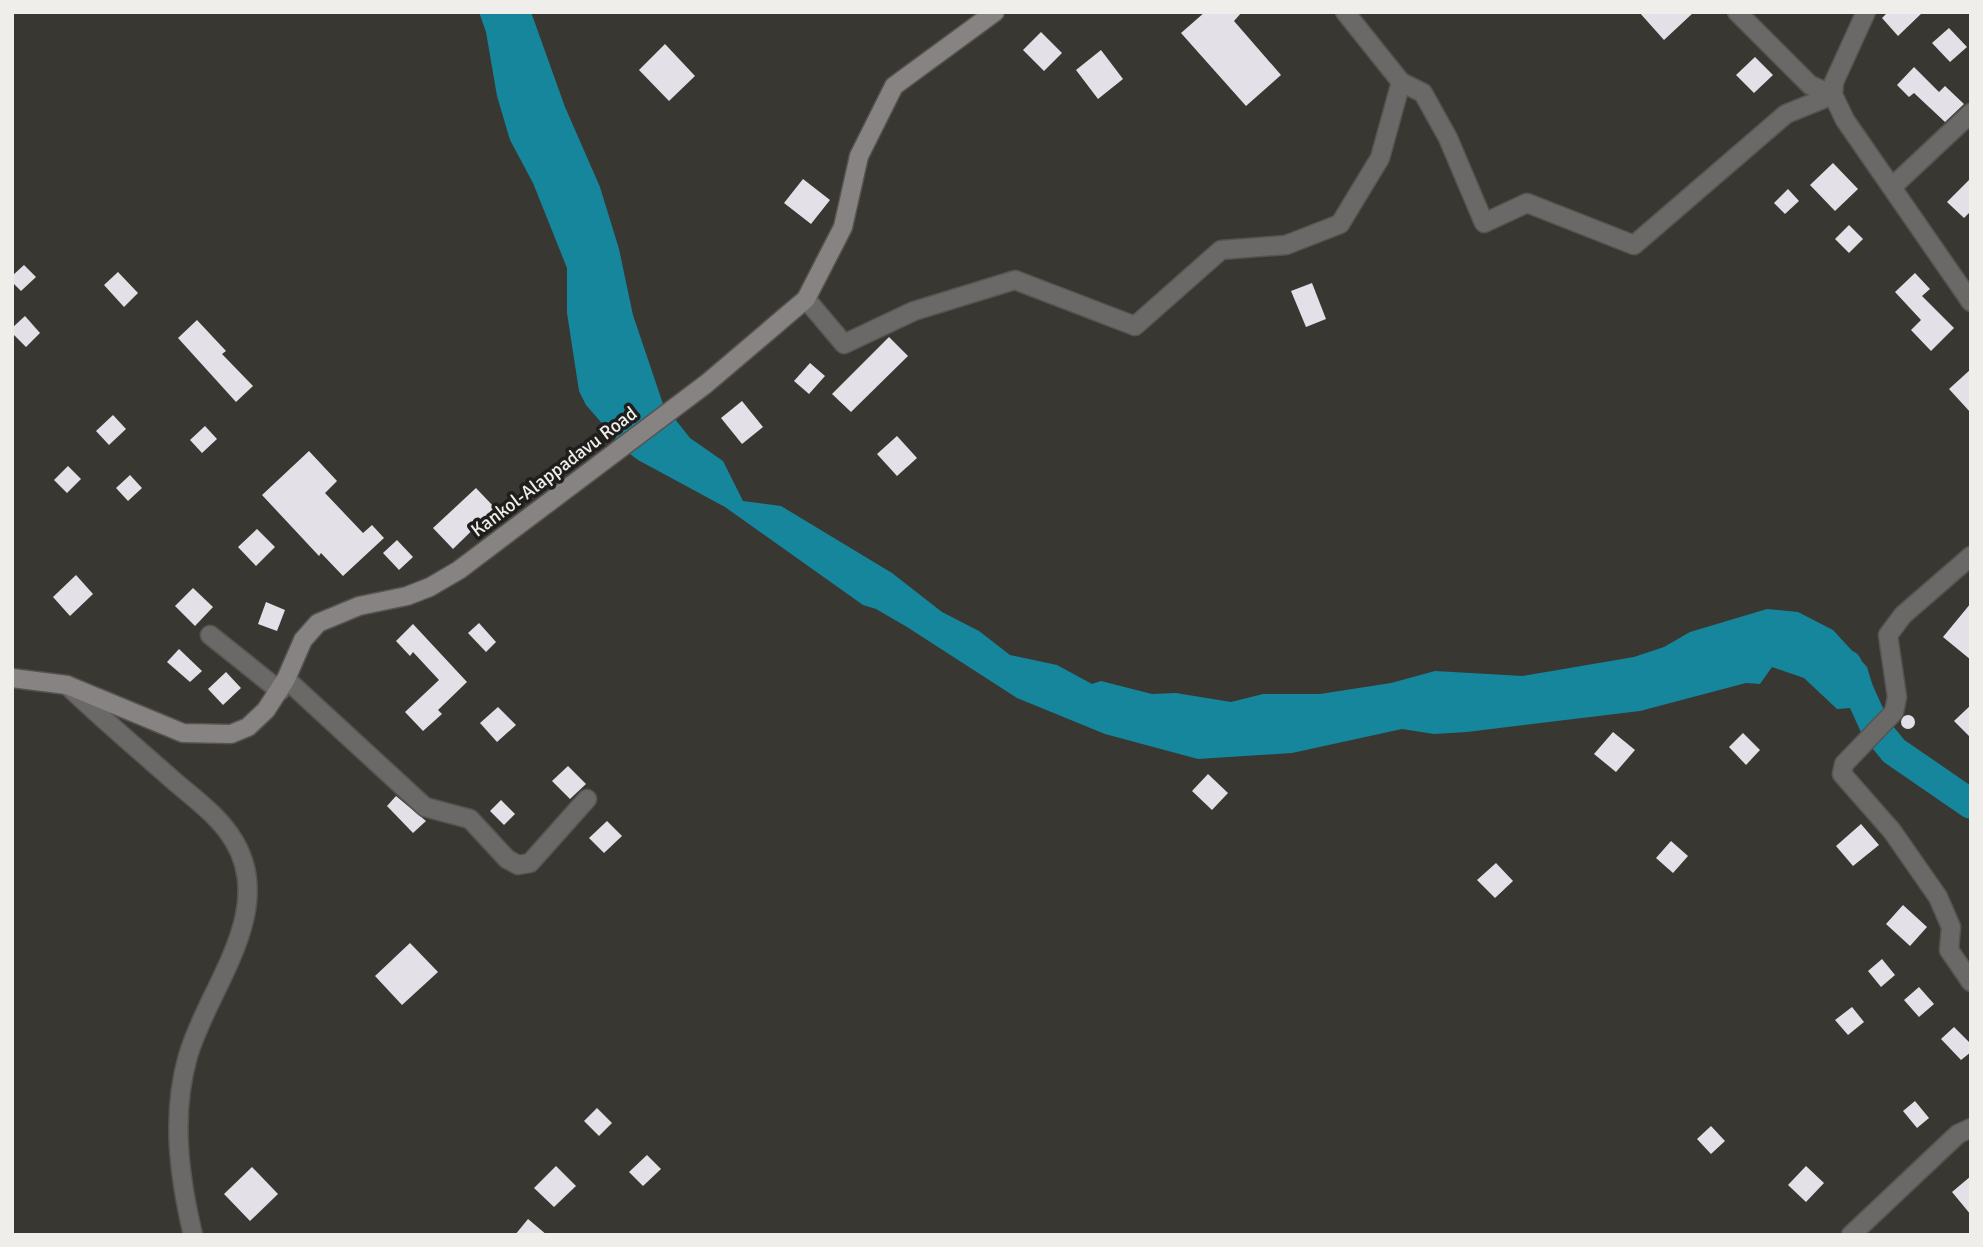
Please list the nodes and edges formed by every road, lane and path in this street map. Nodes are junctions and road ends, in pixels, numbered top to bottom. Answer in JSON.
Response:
{"nodes":[{"id":1,"x":995,"y":12,"type":"edge"},
{"id":2,"x":1345,"y":12,"type":"edge"},
{"id":3,"x":1737,"y":12,"type":"edge"},
{"id":4,"x":1866,"y":12,"type":"edge"},
{"id":5,"x":1401,"y":82,"type":"junction"},
{"id":6,"x":1833,"y":95,"type":"junction"},
{"id":7,"x":1971,"y":113,"type":"edge"},
{"id":8,"x":1892,"y":187,"type":"junction"},
{"id":9,"x":806,"y":299,"type":"junction"},
{"id":10,"x":1971,"y":302,"type":"edge"},
{"id":11,"x":1971,"y":556,"type":"edge"},
{"id":12,"x":210,"y":635,"type":"dead end"},
{"id":13,"x":12,"y":678,"type":"edge"},
{"id":14,"x":67,"y":685,"type":"junction"},
{"id":15,"x":283,"y":685,"type":"junction"},
{"id":16,"x":587,"y":799,"type":"dead end"},
{"id":17,"x":1971,"y":982,"type":"edge"},
{"id":18,"x":1971,"y":1128,"type":"edge"},
{"id":19,"x":193,"y":1235,"type":"edge"},
{"id":20,"x":1851,"y":1235,"type":"edge"}],
"edges":[{"from":1,"to":9,"type":"main road","name":"Kankol-Alappadavu Road"},
{"from":2,"to":5,"type":"street"},
{"from":3,"to":6,"type":"street"},
{"from":4,"to":6,"type":"street"},
{"from":5,"to":6,"type":"street"},
{"from":5,"to":9,"type":"street"},
{"from":6,"to":8,"type":"street"},
{"from":7,"to":8,"type":"street"},
{"from":8,"to":10,"type":"street"},
{"from":9,"to":15,"type":"main road","name":"Kankol-Alappadavu Road"},
{"from":11,"to":17,"type":"street"},
{"from":12,"to":15,"type":"street"},
{"from":13,"to":14,"type":"main road","name":"Kankol-Alappadavu Road"},
{"from":14,"to":15,"type":"main road","name":"Kankol-Alappadavu Road"},
{"from":14,"to":19,"type":"street"},
{"from":15,"to":16,"type":"street"},
{"from":18,"to":20,"type":"street"}]}
